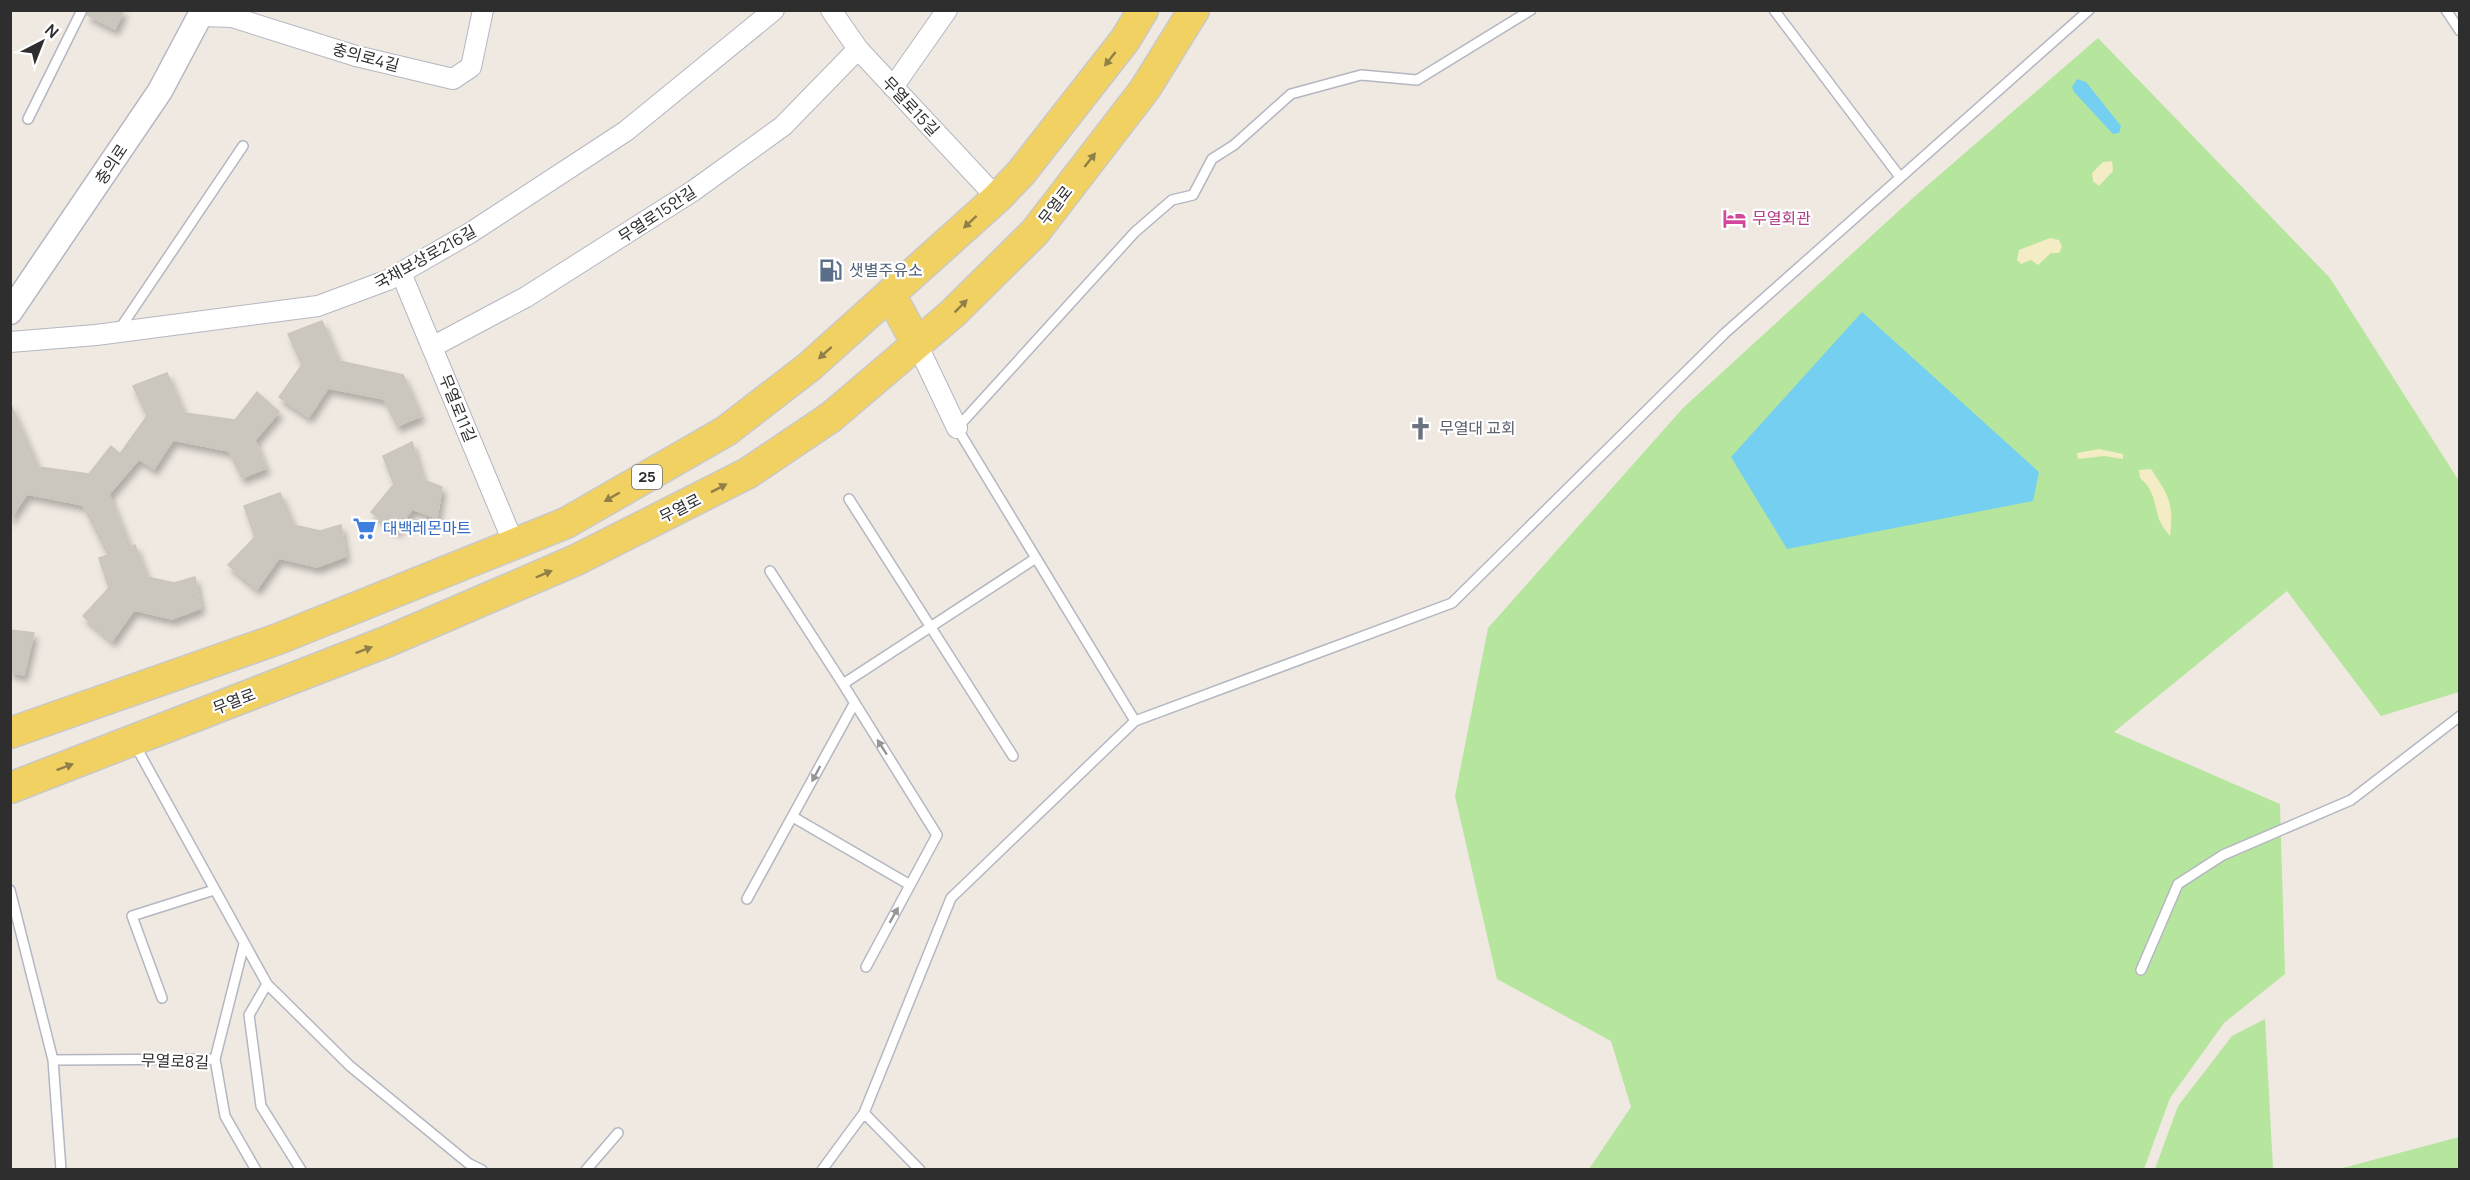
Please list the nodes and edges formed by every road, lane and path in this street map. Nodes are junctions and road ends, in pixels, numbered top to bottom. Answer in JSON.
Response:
{"nodes":[{"id":1,"x":82,"y":10,"type":"edge"},
{"id":2,"x":483,"y":10,"type":"edge"},
{"id":3,"x":774,"y":10,"type":"edge"},
{"id":4,"x":831,"y":10,"type":"edge"},
{"id":5,"x":947,"y":10,"type":"edge"},
{"id":6,"x":1143,"y":10,"type":"edge"},
{"id":7,"x":1194,"y":10,"type":"edge"},
{"id":8,"x":1532,"y":10,"type":"edge"},
{"id":9,"x":1774,"y":10,"type":"edge"},
{"id":10,"x":2089,"y":10,"type":"edge"},
{"id":11,"x":2446,"y":10,"type":"edge"},
{"id":12,"x":200,"y":12,"type":"edge"},
{"id":13,"x":2460,"y":31,"type":"edge"},
{"id":14,"x":858,"y":49,"type":"junction"},
{"id":15,"x":893,"y":87,"type":"junction"},
{"id":16,"x":28,"y":119,"type":"dead end"},
{"id":17,"x":243,"y":146,"type":"dead end"},
{"id":18,"x":1900,"y":177,"type":"junction"},
{"id":19,"x":997,"y":198,"type":"junction"},
{"id":20,"x":401,"y":273,"type":"junction"},
{"id":21,"x":890,"y":294,"type":"junction"},
{"id":22,"x":10,"y":312,"type":"edge"},
{"id":23,"x":118,"y":332,"type":"junction"},
{"id":24,"x":10,"y":342,"type":"edge"},
{"id":25,"x":917,"y":344,"type":"junction"},
{"id":26,"x":432,"y":347,"type":"junction"},
{"id":27,"x":957,"y":428,"type":"junction"},
{"id":28,"x":849,"y":499,"type":"dead end"},
{"id":29,"x":514,"y":544,"type":"junction"},
{"id":30,"x":1036,"y":558,"type":"junction"},
{"id":31,"x":770,"y":571,"type":"dead end"},
{"id":32,"x":931,"y":627,"type":"junction"},
{"id":33,"x":296,"y":632,"type":"junction"},
{"id":34,"x":843,"y":684,"type":"junction"},
{"id":35,"x":261,"y":691,"type":"junction"},
{"id":36,"x":854,"y":704,"type":"junction"},
{"id":37,"x":2460,"y":716,"type":"edge"},
{"id":38,"x":1135,"y":721,"type":"junction"},
{"id":39,"x":10,"y":733,"type":"edge"},
{"id":40,"x":133,"y":741,"type":"junction"},
{"id":41,"x":1013,"y":756,"type":"dead end"},
{"id":42,"x":10,"y":788,"type":"edge"},
{"id":43,"x":793,"y":818,"type":"junction"},
{"id":44,"x":910,"y":885,"type":"junction"},
{"id":45,"x":10,"y":890,"type":"edge"},
{"id":46,"x":214,"y":890,"type":"junction"},
{"id":47,"x":747,"y":899,"type":"dead end"},
{"id":48,"x":244,"y":944,"type":"junction"},
{"id":49,"x":866,"y":967,"type":"dead end"},
{"id":50,"x":2141,"y":970,"type":"dead end"},
{"id":51,"x":267,"y":984,"type":"junction"},
{"id":52,"x":162,"y":998,"type":"dead end"},
{"id":53,"x":215,"y":1059,"type":"junction"},
{"id":54,"x":53,"y":1060,"type":"junction"},
{"id":55,"x":864,"y":1113,"type":"junction"},
{"id":56,"x":618,"y":1133,"type":"dead end"},
{"id":57,"x":470,"y":1166,"type":"edge"},
{"id":58,"x":61,"y":1170,"type":"edge"},
{"id":59,"x":256,"y":1170,"type":"edge"},
{"id":60,"x":301,"y":1170,"type":"edge"},
{"id":61,"x":482,"y":1170,"type":"edge"},
{"id":62,"x":586,"y":1170,"type":"edge"},
{"id":63,"x":822,"y":1170,"type":"edge"},
{"id":64,"x":920,"y":1170,"type":"edge"}],
"edges":[{"from":1,"to":16,"type":"lane"},
{"from":2,"to":12,"type":"street","name":"충의로4길"},
{"from":3,"to":20,"type":"street","name":"국채보상로216길"},
{"from":4,"to":14,"type":"street","name":"무열로15길"},
{"from":5,"to":15,"type":"street"},
{"from":6,"to":19,"type":"main road","number":"25","one_way":true},
{"from":25,"to":7,"type":"main road","name":"무열로","one_way":true},
{"from":8,"to":27,"type":"lane"},
{"from":9,"to":18,"type":"lane"},
{"from":10,"to":18,"type":"lane"},
{"from":11,"to":13,"type":"lane"},
{"from":12,"to":22,"type":"street","name":"충의로"},
{"from":14,"to":15,"type":"street","name":"무열로15길"},
{"from":14,"to":26,"type":"street","name":"무열로15안길"},
{"from":15,"to":19,"type":"street","name":"무열로15길"},
{"from":17,"to":23,"type":"lane"},
{"from":18,"to":38,"type":"lane"},
{"from":19,"to":21,"type":"main road","number":"25","one_way":true},
{"from":20,"to":23,"type":"street","name":"국채보상로216길"},
{"from":20,"to":26,"type":"street","name":"무열로11길"},
{"from":21,"to":25,"type":"main road"},
{"from":21,"to":29,"type":"main road","number":"25","one_way":true},
{"from":23,"to":24,"type":"street","name":"국채보상로216길"},
{"from":25,"to":27,"type":"street"},
{"from":35,"to":25,"type":"main road","name":"무열로","one_way":true},
{"from":26,"to":29,"type":"street","name":"무열로11길"},
{"from":27,"to":30,"type":"lane"},
{"from":28,"to":32,"type":"lane"},
{"from":29,"to":33,"type":"main road","number":"25"},
{"from":30,"to":32,"type":"lane"},
{"from":30,"to":38,"type":"lane"},
{"from":31,"to":34,"type":"lane"},
{"from":32,"to":34,"type":"lane"},
{"from":32,"to":41,"type":"lane"},
{"from":33,"to":35,"type":"main road"},
{"from":33,"to":39,"type":"main road","number":"25"},
{"from":34,"to":36,"type":"lane"},
{"from":35,"to":40,"type":"main road","name":"무열로"},
{"from":36,"to":43,"type":"lane","one_way":true},
{"from":44,"to":36,"type":"lane","one_way":true},
{"from":37,"to":50,"type":"lane"},
{"from":38,"to":55,"type":"lane"},
{"from":42,"to":40,"type":"main road","name":"무열로","one_way":true},
{"from":40,"to":46,"type":"lane"},
{"from":43,"to":44,"type":"lane"},
{"from":43,"to":47,"type":"lane"},
{"from":49,"to":44,"type":"lane","one_way":true},
{"from":45,"to":54,"type":"lane"},
{"from":46,"to":48,"type":"lane"},
{"from":46,"to":52,"type":"lane"},
{"from":48,"to":51,"type":"lane"},
{"from":48,"to":53,"type":"lane"},
{"from":51,"to":57,"type":"lane"},
{"from":51,"to":60,"type":"lane"},
{"from":53,"to":54,"type":"lane","name":"무열로8길"},
{"from":53,"to":59,"type":"lane","name":"무열로8길"},
{"from":54,"to":58,"type":"lane"},
{"from":55,"to":63,"type":"lane"},
{"from":55,"to":64,"type":"lane"},
{"from":56,"to":62,"type":"lane"},
{"from":57,"to":61,"type":"lane"}]}
